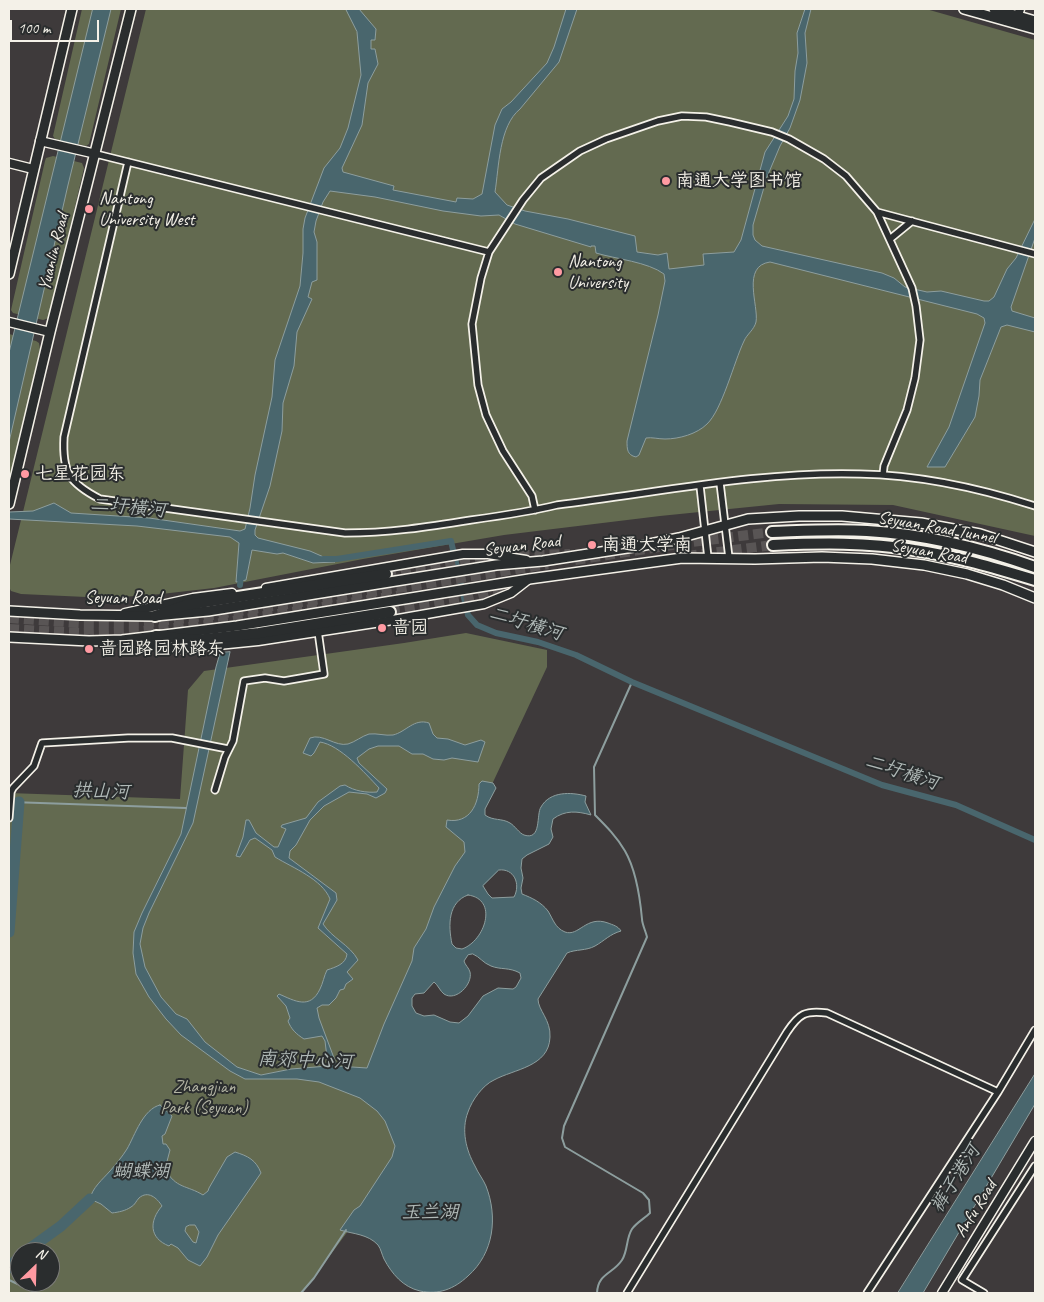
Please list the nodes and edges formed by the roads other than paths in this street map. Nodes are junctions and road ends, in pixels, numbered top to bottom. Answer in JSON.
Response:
{"nodes":[{"id":1,"x":72,"y":9,"type":"edge"},
{"id":2,"x":131,"y":9,"type":"edge"},
{"id":3,"x":964,"y":9,"type":"edge"},
{"id":4,"x":994,"y":9,"type":"edge"},
{"id":5,"x":1007,"y":14,"type":"edge"},
{"id":6,"x":1018,"y":16,"type":"edge"},
{"id":7,"x":1035,"y":21,"type":"edge"},
{"id":8,"x":1035,"y":29,"type":"edge"},
{"id":9,"x":40,"y":141,"type":"junction"},
{"id":10,"x":96,"y":154,"type":"junction"},
{"id":11,"x":128,"y":162,"type":"junction"},
{"id":12,"x":9,"y":163,"type":"edge"},
{"id":13,"x":33,"y":169,"type":"junction"},
{"id":14,"x":877,"y":212,"type":"junction"},
{"id":15,"x":912,"y":221,"type":"junction"},
{"id":16,"x":890,"y":239,"type":"junction"},
{"id":17,"x":489,"y":252,"type":"junction"},
{"id":18,"x":1034,"y":253,"type":"edge"},
{"id":19,"x":9,"y":274,"type":"edge"},
{"id":20,"x":9,"y":322,"type":"edge"},
{"id":21,"x":50,"y":332,"type":"junction"},
{"id":22,"x":883,"y":475,"type":"junction"},
{"id":23,"x":720,"y":483,"type":"junction"},
{"id":24,"x":700,"y":486,"type":"junction"},
{"id":25,"x":9,"y":504,"type":"edge"},
{"id":26,"x":1035,"y":506,"type":"edge"},
{"id":27,"x":535,"y":510,"type":"junction"},
{"id":28,"x":725,"y":525,"type":"junction"},
{"id":29,"x":706,"y":531,"type":"junction"},
{"id":30,"x":772,"y":532,"type":"tunnel mouth"},
{"id":31,"x":773,"y":545,"type":"tunnel mouth"},
{"id":32,"x":1035,"y":552,"type":"edge"},
{"id":33,"x":708,"y":558,"type":"junction"},
{"id":34,"x":729,"y":558,"type":"junction"},
{"id":35,"x":543,"y":561,"type":"junction"},
{"id":36,"x":1032,"y":565,"type":"edge"},
{"id":37,"x":386,"y":574,"type":"tunnel mouth"},
{"id":38,"x":529,"y":579,"type":"junction"},
{"id":39,"x":1035,"y":580,"type":"edge"},
{"id":40,"x":1035,"y":598,"type":"edge"},
{"id":41,"x":9,"y":611,"type":"edge"},
{"id":42,"x":390,"y":612,"type":"tunnel mouth"},
{"id":43,"x":115,"y":615,"type":"junction"},
{"id":44,"x":155,"y":616,"type":"junction"},
{"id":45,"x":318,"y":631,"type":"junction"},
{"id":46,"x":156,"y":636,"type":"junction"},
{"id":47,"x":9,"y":637,"type":"edge"},
{"id":48,"x":122,"y":640,"type":"junction"},
{"id":49,"x":228,"y":750,"type":"junction"},
{"id":50,"x":215,"y":790,"type":"dead end"},
{"id":51,"x":9,"y":818,"type":"edge"},
{"id":52,"x":1035,"y":1030,"type":"edge"},
{"id":53,"x":998,"y":1092,"type":"junction"},
{"id":54,"x":1035,"y":1141,"type":"edge"},
{"id":55,"x":1035,"y":1166,"type":"edge"},
{"id":56,"x":627,"y":1293,"type":"edge"},
{"id":57,"x":867,"y":1293,"type":"edge"},
{"id":58,"x":942,"y":1293,"type":"edge"},
{"id":59,"x":984,"y":1293,"type":"edge"}],
"edges":[{"from":1,"to":9,"type":"main road"},
{"from":2,"to":10,"type":"main road","name":"Yuanlin Road"},
{"from":3,"to":5,"type":"main road"},
{"from":4,"to":5,"type":"main road"},
{"from":5,"to":6,"type":"main road"},
{"from":6,"to":7,"type":"main road"},
{"from":6,"to":8,"type":"main road"},
{"from":9,"to":10,"type":"street"},
{"from":9,"to":13,"type":"main road"},
{"from":10,"to":11,"type":"street"},
{"from":10,"to":21,"type":"main road","name":"Yuanlin Road"},
{"from":11,"to":17,"type":"street"},
{"from":11,"to":27,"type":"street"},
{"from":12,"to":13,"type":"street"},
{"from":13,"to":19,"type":"main road"},
{"from":14,"to":15,"type":"street"},
{"from":14,"to":16,"type":"street"},
{"from":14,"to":17,"type":"street"},
{"from":15,"to":16,"type":"street"},
{"from":15,"to":18,"type":"street"},
{"from":16,"to":22,"type":"street"},
{"from":17,"to":27,"type":"street"},
{"from":20,"to":21,"type":"street"},
{"from":21,"to":25,"type":"main road","name":"Yuanlin Road"},
{"from":22,"to":23,"type":"street"},
{"from":22,"to":26,"type":"street"},
{"from":23,"to":24,"type":"street"},
{"from":23,"to":28,"type":"street"},
{"from":24,"to":27,"type":"street"},
{"from":24,"to":29,"type":"street"},
{"from":28,"to":29,"type":"main road","name":"Seyuan Road"},
{"from":28,"to":32,"type":"main road","name":"Seyuan Road"},
{"from":28,"to":34,"type":"street"},
{"from":29,"to":33,"type":"street"},
{"from":29,"to":35,"type":"main road","name":"Seyuan Road"},
{"from":30,"to":36,"type":"highway","name":"Seyuan Road Tunnel"},
{"from":31,"to":39,"type":"highway","name":"Seyuan Road Tunnel"},
{"from":33,"to":34,"type":"main road","name":"Seyuan Road"},
{"from":33,"to":38,"type":"main road","name":"Seyuan Road"},
{"from":34,"to":40,"type":"main road","name":"Seyuan Road"},
{"from":35,"to":43,"type":"street"},
{"from":35,"to":44,"type":"main road","name":"Seyuan Road"},
{"from":37,"to":44,"type":"highway"},
{"from":38,"to":45,"type":"street"},
{"from":38,"to":46,"type":"main road","name":"Seyuan Road"},
{"from":41,"to":43,"type":"main road","name":"Seyuan Road"},
{"from":42,"to":46,"type":"highway"},
{"from":43,"to":44,"type":"main road","name":"Seyuan Road"},
{"from":45,"to":48,"type":"street"},
{"from":45,"to":49,"type":"street"},
{"from":46,"to":48,"type":"main road","name":"Seyuan Road"},
{"from":47,"to":48,"type":"main road","name":"Seyuan Road"},
{"from":49,"to":50,"type":"street"},
{"from":49,"to":51,"type":"street"},
{"from":52,"to":53,"type":"street"},
{"from":53,"to":56,"type":"street"},
{"from":53,"to":57,"type":"street"},
{"from":54,"to":58,"type":"street","name":"Anfu Road"},
{"from":55,"to":59,"type":"street"}]}
